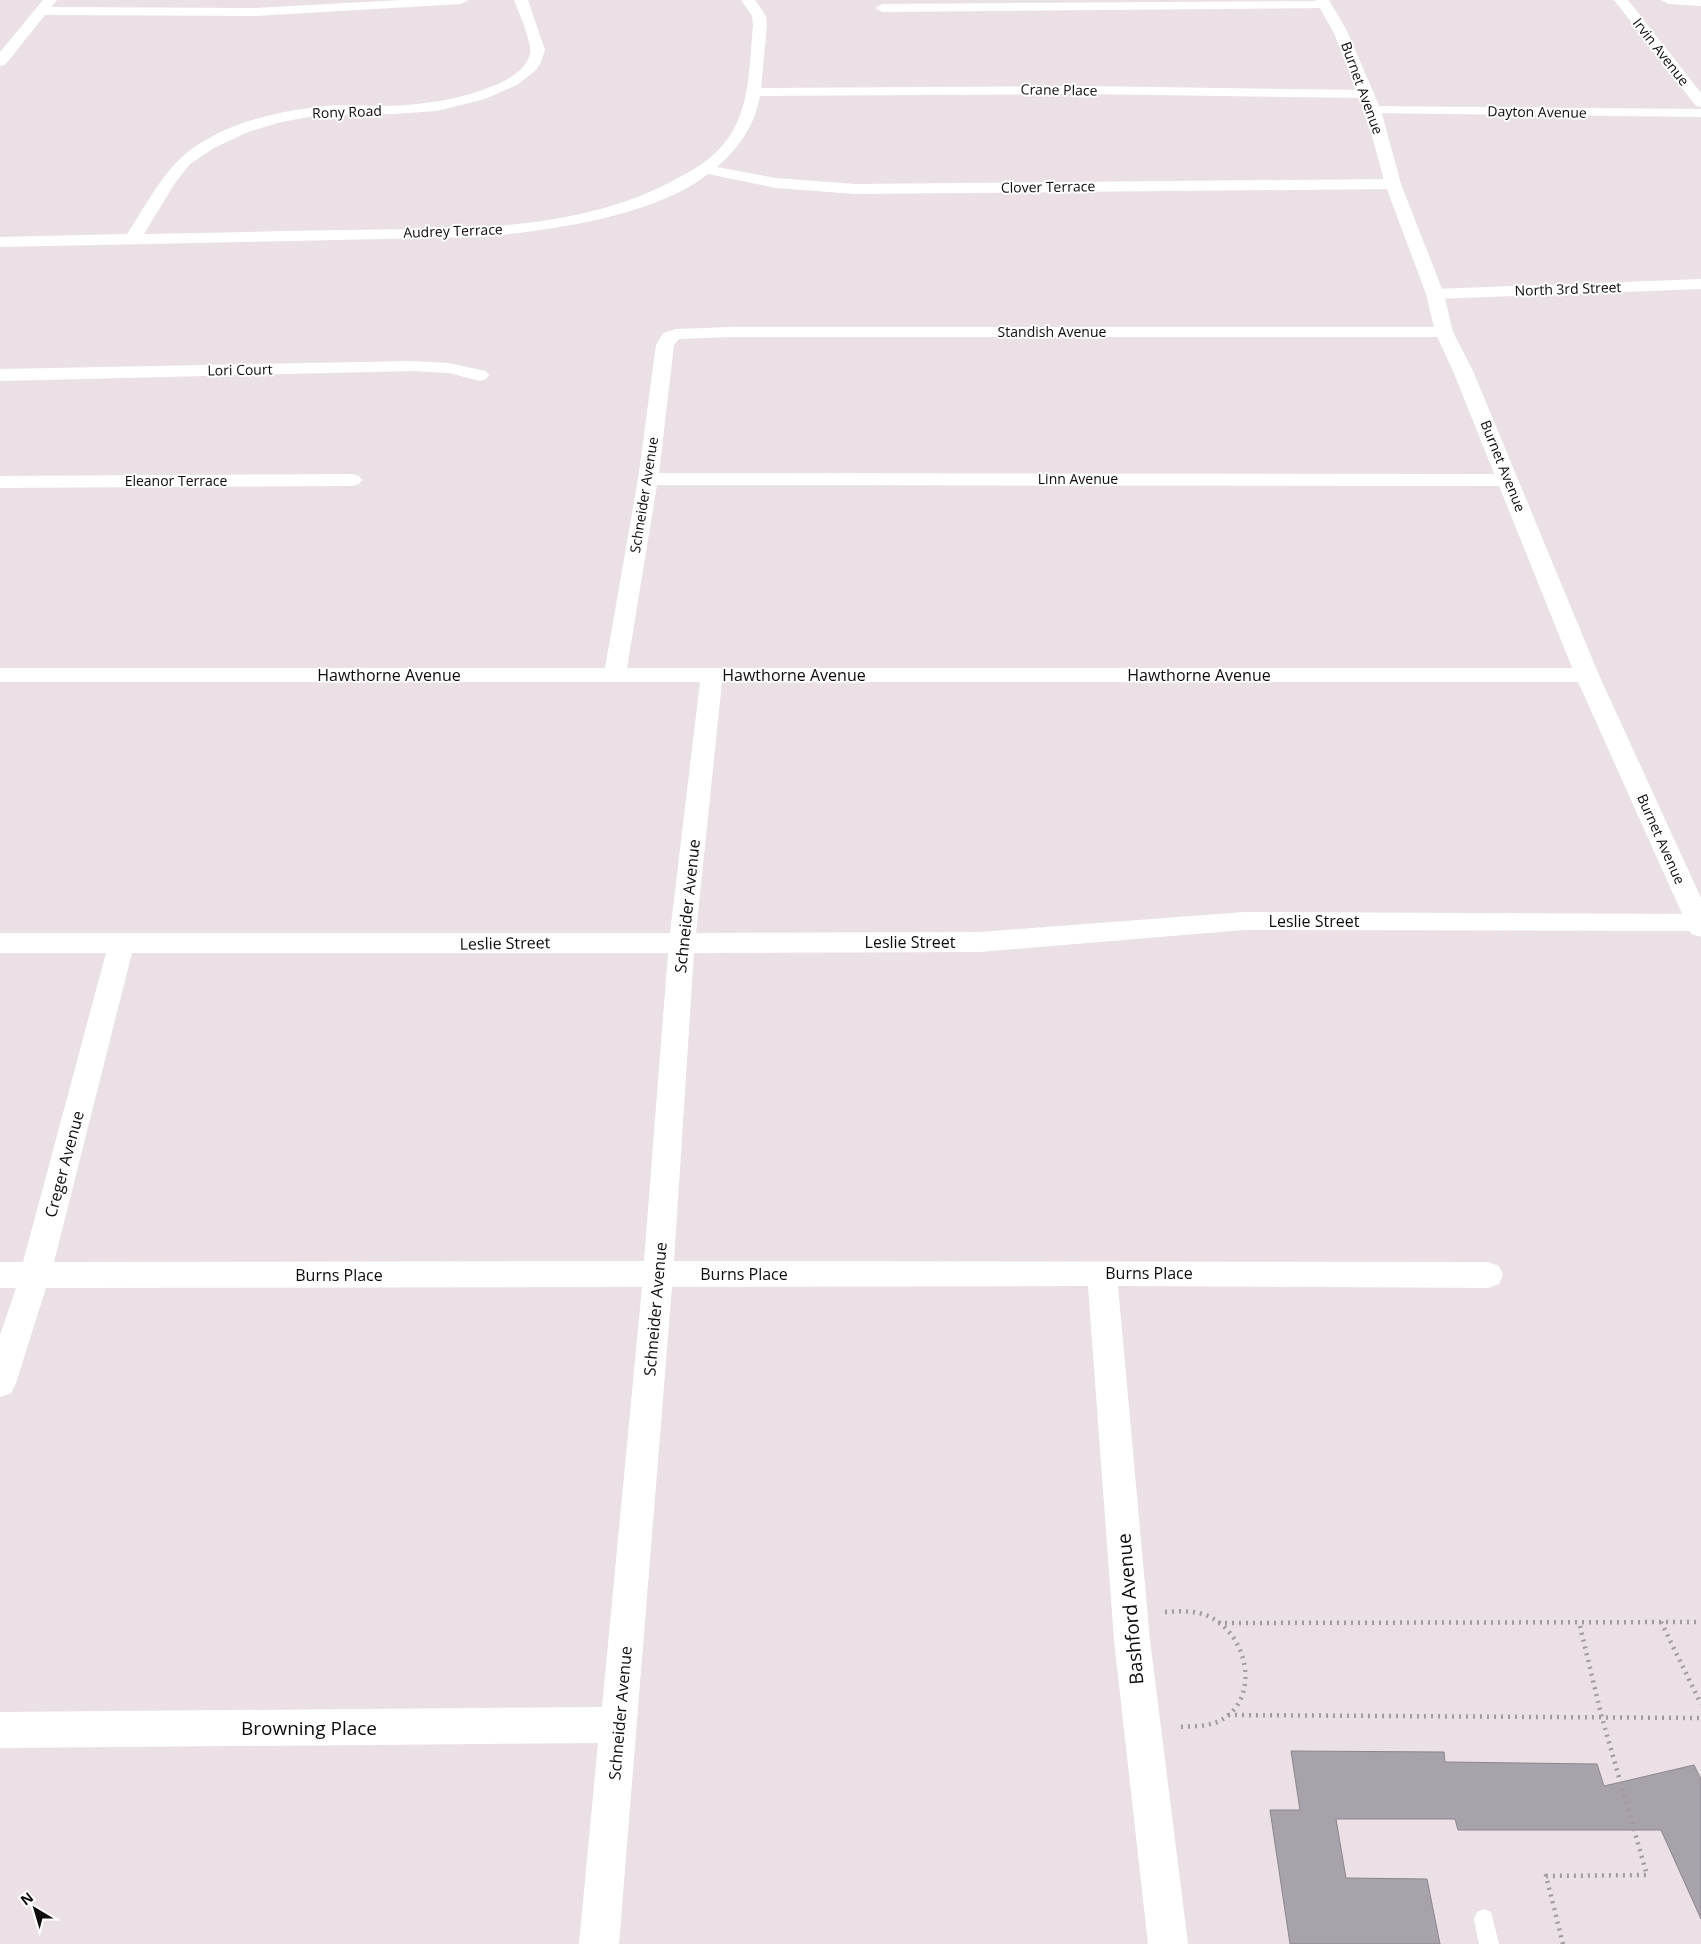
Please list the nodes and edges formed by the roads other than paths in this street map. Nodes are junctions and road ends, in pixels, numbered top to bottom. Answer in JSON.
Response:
{"nodes":[{"id":1,"x":461,"y":0,"type":"edge"},
{"id":2,"x":521,"y":0,"type":"edge"},
{"id":3,"x":748,"y":0,"type":"edge"},
{"id":4,"x":1621,"y":0,"type":"edge"},
{"id":5,"x":1668,"y":0,"type":"edge"},
{"id":6,"x":1323,"y":2,"type":"edge"},
{"id":7,"x":1701,"y":2,"type":"edge"},
{"id":8,"x":46,"y":5,"type":"edge"},
{"id":9,"x":882,"y":8,"type":"dead end"},
{"id":10,"x":0,"y":62,"type":"edge"},
{"id":11,"x":752,"y":92,"type":"junction"},
{"id":12,"x":1370,"y":102,"type":"junction"},
{"id":13,"x":1701,"y":103,"type":"edge"},
{"id":14,"x":1701,"y":113,"type":"edge"},
{"id":15,"x":705,"y":169,"type":"junction"},
{"id":16,"x":1393,"y":184,"type":"junction"},
{"id":17,"x":134,"y":238,"type":"junction"},
{"id":18,"x":0,"y":242,"type":"edge"},
{"id":19,"x":1701,"y":284,"type":"edge"},
{"id":20,"x":1435,"y":294,"type":"junction"},
{"id":21,"x":1444,"y":332,"type":"junction"},
{"id":22,"x":665,"y":344,"type":"joint"},
{"id":23,"x":0,"y":375,"type":"edge"},
{"id":24,"x":480,"y":375,"type":"dead end"},
{"id":25,"x":648,"y":479,"type":"junction"},
{"id":26,"x":352,"y":480,"type":"dead end"},
{"id":27,"x":1508,"y":480,"type":"junction"},
{"id":28,"x":0,"y":482,"type":"edge"},
{"id":29,"x":0,"y":675,"type":"edge"},
{"id":30,"x":615,"y":675,"type":"junction"},
{"id":31,"x":712,"y":675,"type":"junction"},
{"id":32,"x":1588,"y":675,"type":"junction"},
{"id":33,"x":1699,"y":924,"type":"edge"},
{"id":34,"x":122,"y":942,"type":"junction"},
{"id":35,"x":682,"y":942,"type":"junction"},
{"id":36,"x":0,"y":943,"type":"edge"},
{"id":37,"x":1102,"y":1272,"type":"junction"},
{"id":38,"x":0,"y":1275,"type":"edge"},
{"id":39,"x":35,"y":1275,"type":"junction"},
{"id":40,"x":658,"y":1275,"type":"junction"},
{"id":41,"x":1488,"y":1275,"type":"dead end"},
{"id":42,"x":0,"y":1384,"type":"edge"},
{"id":43,"x":618,"y":1725,"type":"junction"},
{"id":44,"x":0,"y":1730,"type":"edge"},
{"id":45,"x":1484,"y":1919,"type":"dead end"},
{"id":46,"x":599,"y":1944,"type":"edge"},
{"id":47,"x":1168,"y":1944,"type":"edge"},
{"id":48,"x":1489,"y":1944,"type":"edge"}],
"edges":[{"from":1,"to":8,"type":"street"},
{"from":2,"to":17,"type":"street","name":"Rony Road"},
{"from":3,"to":11,"type":"street","name":"Audrey Terrace"},
{"from":4,"to":13,"type":"street","name":"Irvin Avenue"},
{"from":5,"to":7,"type":"street"},
{"from":6,"to":9,"type":"street"},
{"from":6,"to":12,"type":"street","name":"Burnet Avenue"},
{"from":8,"to":10,"type":"street"},
{"from":11,"to":12,"type":"street","name":"Crane Place"},
{"from":11,"to":15,"type":"street","name":"Audrey Terrace"},
{"from":12,"to":14,"type":"street","name":"Dayton Avenue"},
{"from":12,"to":16,"type":"street","name":"Burnet Avenue"},
{"from":15,"to":16,"type":"street","name":"Clover Terrace"},
{"from":15,"to":17,"type":"street","name":"Audrey Terrace"},
{"from":16,"to":20,"type":"street","name":"Burnet Avenue"},
{"from":17,"to":18,"type":"street","name":"Audrey Terrace"},
{"from":19,"to":20,"type":"street","name":"North 3rd Street"},
{"from":20,"to":21,"type":"street","name":"Burnet Avenue"},
{"from":21,"to":22,"type":"street","name":"Standish Avenue"},
{"from":21,"to":27,"type":"street","name":"Burnet Avenue"},
{"from":22,"to":25,"type":"street","name":"Schneider Avenue"},
{"from":23,"to":24,"type":"street","name":"Lori Court"},
{"from":25,"to":27,"type":"street","name":"Linn Avenue"},
{"from":25,"to":30,"type":"street","name":"Schneider Avenue"},
{"from":26,"to":28,"type":"street","name":"Eleanor Terrace"},
{"from":27,"to":32,"type":"street","name":"Burnet Avenue"},
{"from":29,"to":30,"type":"street","name":"Hawthorne Avenue"},
{"from":30,"to":31,"type":"street","name":"Hawthorne Avenue"},
{"from":31,"to":32,"type":"street","name":"Hawthorne Avenue"},
{"from":31,"to":35,"type":"street","name":"Schneider Avenue"},
{"from":32,"to":33,"type":"street","name":"Burnet Avenue"},
{"from":33,"to":35,"type":"street","name":"Leslie Street"},
{"from":34,"to":35,"type":"street","name":"Leslie Street"},
{"from":34,"to":36,"type":"street"},
{"from":34,"to":39,"type":"street","name":"Creger Avenue"},
{"from":35,"to":40,"type":"street","name":"Schneider Avenue"},
{"from":37,"to":40,"type":"street","name":"Burns Place"},
{"from":37,"to":41,"type":"street","name":"Burns Place"},
{"from":37,"to":47,"type":"street","name":"Bashford Avenue"},
{"from":38,"to":39,"type":"street","name":"Burns Place"},
{"from":39,"to":40,"type":"street","name":"Burns Place"},
{"from":39,"to":42,"type":"street","name":"Creger Avenue"},
{"from":40,"to":43,"type":"street","name":"Schneider Avenue"},
{"from":43,"to":44,"type":"street","name":"Browning Place"},
{"from":43,"to":46,"type":"street","name":"Schneider Avenue"},
{"from":45,"to":48,"type":"lane"}]}
